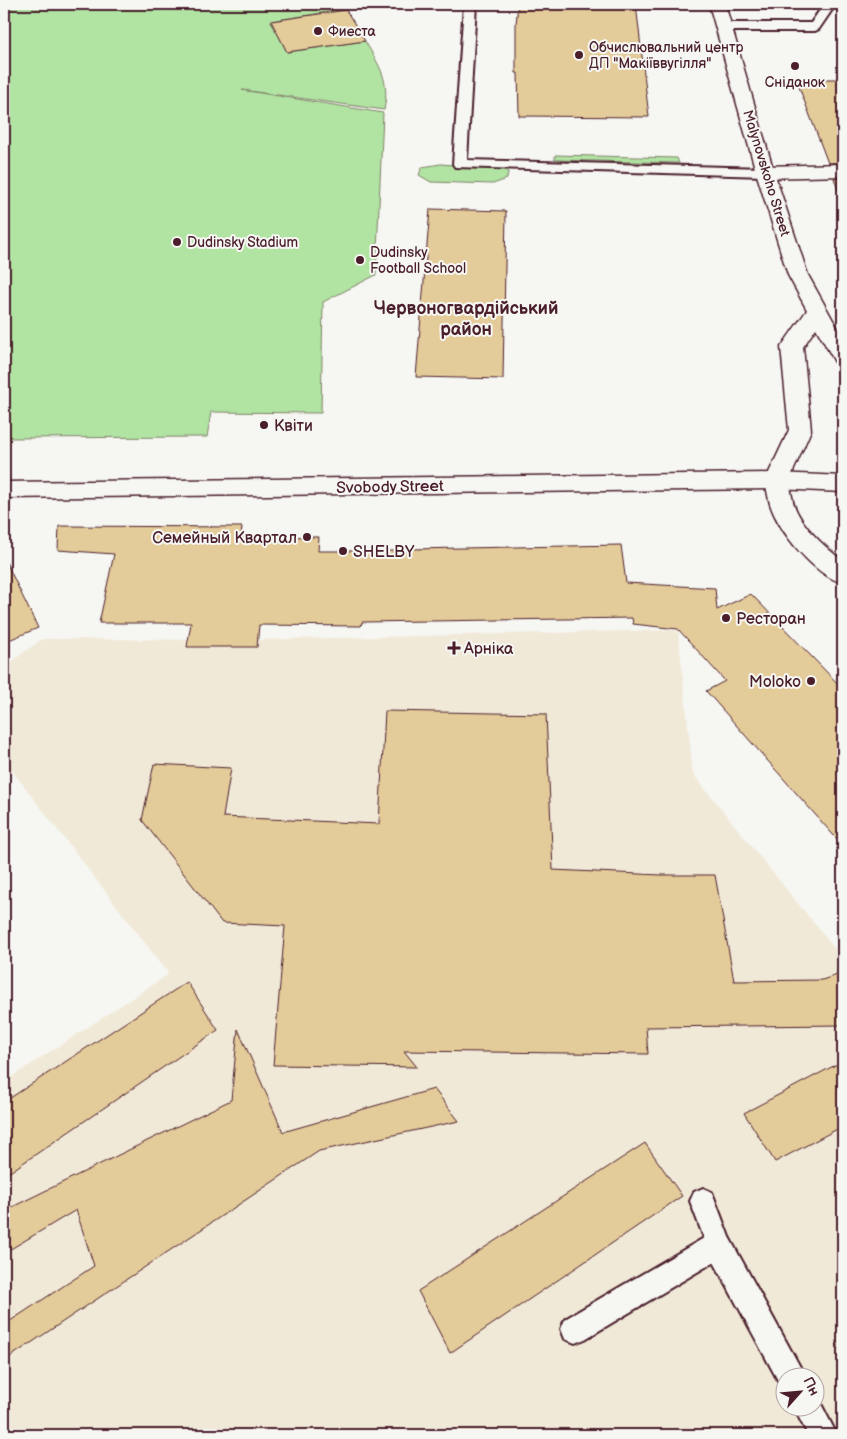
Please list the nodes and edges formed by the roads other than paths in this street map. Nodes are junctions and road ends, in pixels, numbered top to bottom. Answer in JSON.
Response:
{"nodes":[{"id":1,"x":470,"y":4,"type":"edge"},
{"id":2,"x":717,"y":4,"type":"edge"},
{"id":3,"x":830,"y":4,"type":"edge"},
{"id":4,"x":725,"y":27,"type":"junction"},
{"id":5,"x":843,"y":170,"type":"edge"},
{"id":6,"x":765,"y":172,"type":"junction"},
{"id":7,"x":818,"y":310,"type":"junction"},
{"id":8,"x":843,"y":325,"type":"edge"},
{"id":9,"x":843,"y":358,"type":"edge"},
{"id":10,"x":777,"y":481,"type":"junction"},
{"id":11,"x":843,"y":484,"type":"edge"},
{"id":12,"x":4,"y":490,"type":"edge"},
{"id":13,"x":843,"y":574,"type":"edge"},
{"id":14,"x":703,"y":1201,"type":"dead end"},
{"id":15,"x":719,"y":1244,"type":"junction"},
{"id":16,"x":575,"y":1329,"type":"dead end"},
{"id":17,"x":786,"y":1366,"type":"edge"},
{"id":18,"x":813,"y":1416,"type":"edge"},
{"id":19,"x":823,"y":1435,"type":"edge"}],
"edges":[{"from":1,"to":6,"type":"lane"},
{"from":2,"to":4,"type":"street","name":"Malynovskoho Street"},
{"from":3,"to":4,"type":"lane"},
{"from":4,"to":6,"type":"street","name":"Malynovskoho Street"},
{"from":5,"to":6,"type":"street"},
{"from":6,"to":7,"type":"street","name":"Malynovskoho Street"},
{"from":7,"to":8,"type":"street","name":"Malynovskoho Street"},
{"from":7,"to":9,"type":"street"},
{"from":7,"to":10,"type":"street"},
{"from":10,"to":11,"type":"street","name":"Svobody Street"},
{"from":10,"to":12,"type":"street","name":"Svobody Street"},
{"from":10,"to":13,"type":"street"},
{"from":14,"to":15,"type":"lane"},
{"from":15,"to":16,"type":"lane"},
{"from":15,"to":17,"type":"lane"},
{"from":18,"to":19,"type":"lane"}]}
